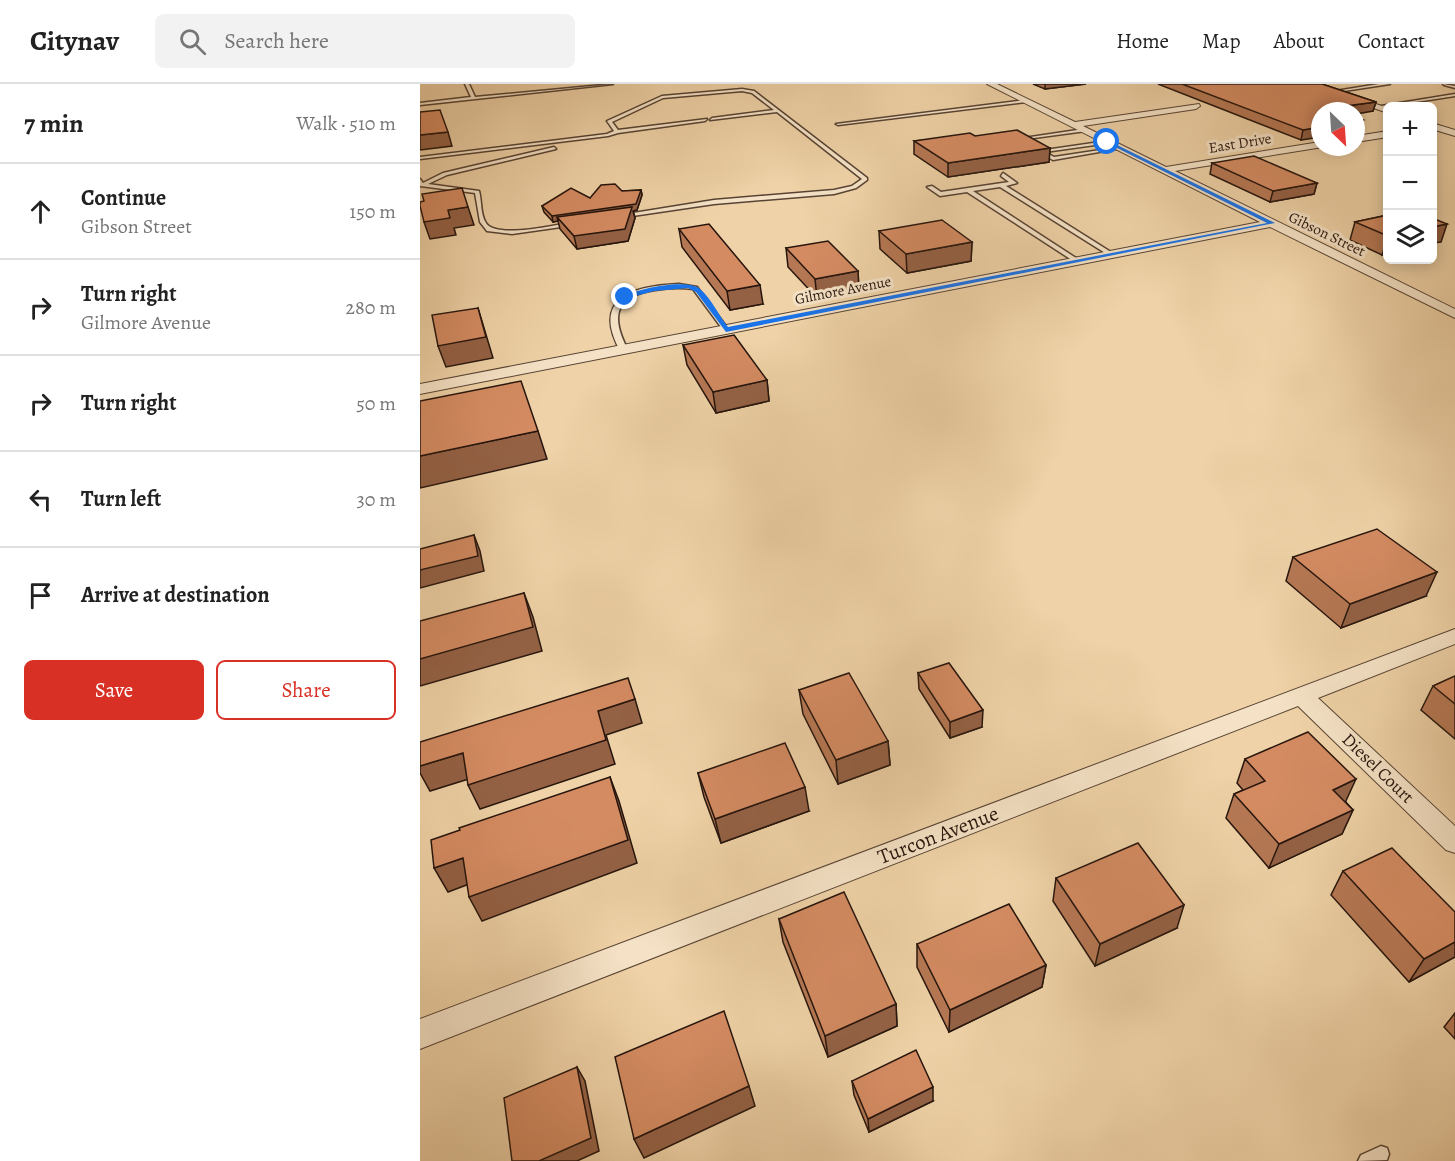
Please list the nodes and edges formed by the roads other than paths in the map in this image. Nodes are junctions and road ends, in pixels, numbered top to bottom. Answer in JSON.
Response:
{"nodes":[{"id":1,"x":467,"y":84,"type":"edge"},
{"id":2,"x":610,"y":84,"type":"edge"},
{"id":3,"x":991,"y":84,"type":"edge"},
{"id":4,"x":1307,"y":84,"type":"edge"},
{"id":5,"x":1388,"y":84,"type":"edge"},
{"id":6,"x":1446,"y":84,"type":"edge"},
{"id":7,"x":1455,"y":87,"type":"edge"},
{"id":8,"x":1331,"y":92,"type":"junction"},
{"id":9,"x":1455,"y":95,"type":"edge"},
{"id":10,"x":474,"y":99,"type":"junction"},
{"id":11,"x":1024,"y":100,"type":"junction"},
{"id":12,"x":420,"y":104,"type":"edge"},
{"id":13,"x":1196,"y":106,"type":"dead end"},
{"id":14,"x":1377,"y":107,"type":"junction"},
{"id":15,"x":1383,"y":109,"type":"edge"},
{"id":16,"x":777,"y":111,"type":"junction"},
{"id":17,"x":712,"y":119,"type":"dead end"},
{"id":18,"x":705,"y":120,"type":"dead end"},
{"id":19,"x":838,"y":124,"type":"dead end"},
{"id":20,"x":1073,"y":125,"type":"junction"},
{"id":21,"x":1437,"y":127,"type":"edge"},
{"id":22,"x":1084,"y":130,"type":"junction"},
{"id":23,"x":617,"y":132,"type":"junction"},
{"id":24,"x":1453,"y":132,"type":"edge"},
{"id":25,"x":1383,"y":135,"type":"edge"},
{"id":26,"x":1365,"y":138,"type":"edge"},
{"id":27,"x":573,"y":140,"type":"junction"},
{"id":28,"x":1008,"y":141,"type":"edge"},
{"id":29,"x":1107,"y":142,"type":"junction"},
{"id":30,"x":1311,"y":146,"type":"edge"},
{"id":31,"x":1120,"y":148,"type":"junction"},
{"id":32,"x":420,"y":159,"type":"edge"},
{"id":33,"x":1165,"y":170,"type":"junction"},
{"id":34,"x":1003,"y":175,"type":"dead end"},
{"id":35,"x":420,"y":184,"type":"edge"},
{"id":36,"x":1001,"y":185,"type":"junction"},
{"id":37,"x":930,"y":188,"type":"dead end"},
{"id":38,"x":968,"y":190,"type":"junction"},
{"id":39,"x":608,"y":219,"type":"edge"},
{"id":40,"x":584,"y":222,"type":"edge"},
{"id":41,"x":1272,"y":223,"type":"junction"},
{"id":42,"x":1112,"y":255,"type":"junction"},
{"id":43,"x":1077,"y":261,"type":"junction"},
{"id":44,"x":1455,"y":314,"type":"edge"},
{"id":45,"x":726,"y":330,"type":"junction"},
{"id":46,"x":624,"y":350,"type":"junction"},
{"id":47,"x":420,"y":389,"type":"edge"},
{"id":48,"x":1455,"y":636,"type":"edge"},
{"id":49,"x":1301,"y":695,"type":"junction"},
{"id":50,"x":1455,"y":842,"type":"edge"},
{"id":51,"x":420,"y":1034,"type":"edge"}],
"edges":[{"from":1,"to":10,"type":"lane"},
{"from":2,"to":10,"type":"lane"},
{"from":3,"to":11,"type":"street","name":"Gibson Street"},
{"from":4,"to":8,"type":"street"},
{"from":5,"to":8,"type":"lane"},
{"from":6,"to":7,"type":"lane"},
{"from":8,"to":14,"type":"street"},
{"from":9,"to":14,"type":"lane"},
{"from":10,"to":12,"type":"lane"},
{"from":11,"to":19,"type":"lane"},
{"from":11,"to":20,"type":"street","name":"Gibson Street"},
{"from":13,"to":20,"type":"street"},
{"from":14,"to":15,"type":"street"},
{"from":16,"to":17,"type":"lane"},
{"from":16,"to":23,"type":"lane"},
{"from":16,"to":39,"type":"lane"},
{"from":18,"to":23,"type":"lane"},
{"from":20,"to":22,"type":"street","name":"Gibson Street"},
{"from":21,"to":24,"type":"street"},
{"from":22,"to":28,"type":"lane"},
{"from":22,"to":29,"type":"street","name":"Gibson Street"},
{"from":23,"to":27,"type":"lane"},
{"from":25,"to":26,"type":"street"},
{"from":27,"to":32,"type":"lane"},
{"from":27,"to":35,"type":"lane"},
{"from":29,"to":31,"type":"street","name":"Gibson Street"},
{"from":29,"to":31,"type":"lane"},
{"from":30,"to":33,"type":"street","name":"East Drive"},
{"from":31,"to":33,"type":"street","name":"Gibson Street"},
{"from":33,"to":41,"type":"street","name":"Gibson Street"},
{"from":34,"to":36,"type":"lane"},
{"from":35,"to":40,"type":"lane"},
{"from":36,"to":38,"type":"lane"},
{"from":36,"to":42,"type":"lane"},
{"from":37,"to":38,"type":"lane"},
{"from":38,"to":43,"type":"lane"},
{"from":41,"to":42,"type":"street","name":"Gilmore Avenue"},
{"from":41,"to":44,"type":"street","name":"Gibson Street"},
{"from":42,"to":43,"type":"street","name":"Gilmore Avenue"},
{"from":43,"to":45,"type":"street","name":"Gilmore Avenue"},
{"from":45,"to":46,"type":"street","name":"Gilmore Avenue"},
{"from":45,"to":46,"type":"lane"},
{"from":46,"to":47,"type":"street","name":"Gilmore Avenue"},
{"from":48,"to":49,"type":"street","name":"Turcon Avenue"},
{"from":49,"to":50,"type":"street","name":"Diesel Court"},
{"from":49,"to":51,"type":"street","name":"Turcon Avenue"}]}
